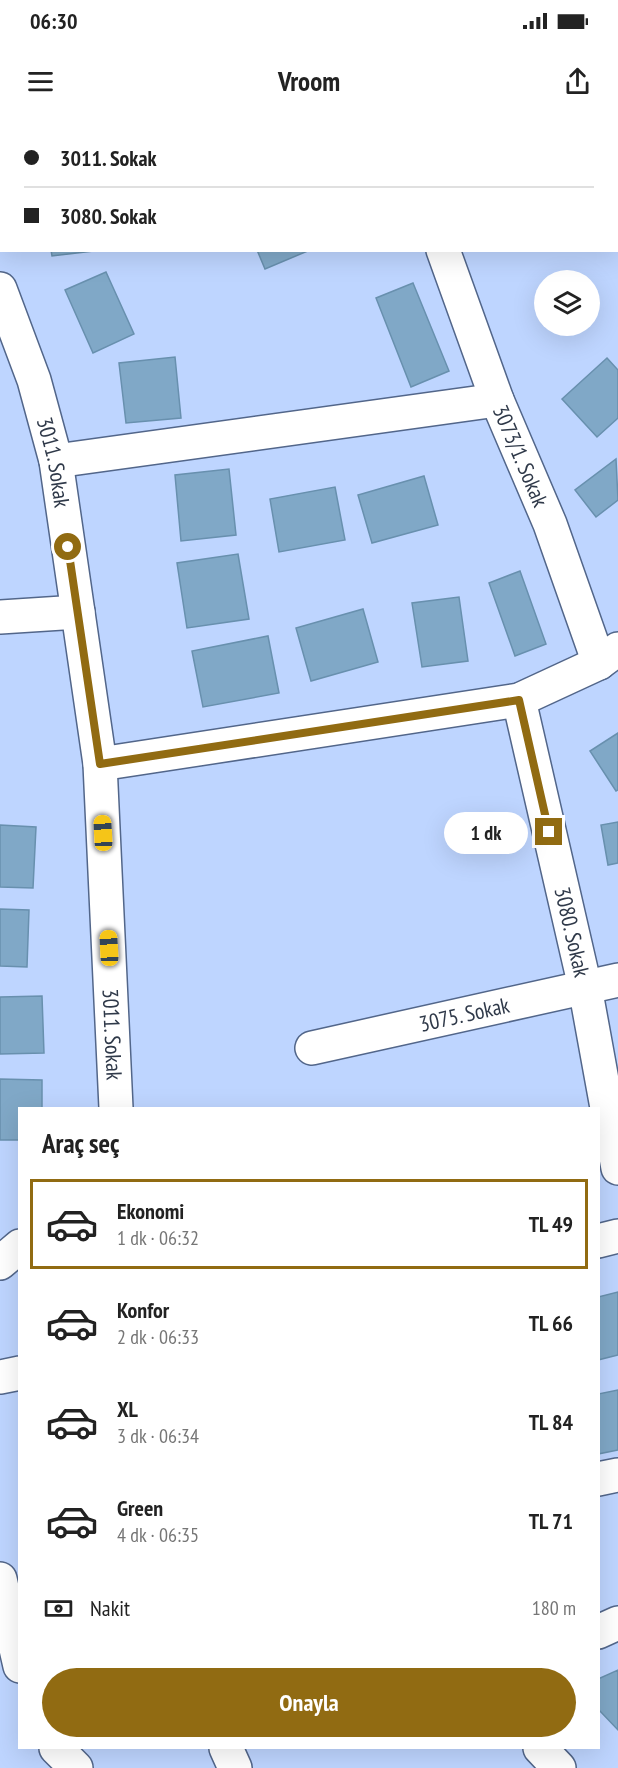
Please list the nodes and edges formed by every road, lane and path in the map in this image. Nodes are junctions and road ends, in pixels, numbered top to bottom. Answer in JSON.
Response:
{"nodes":[{"id":1,"x":444,"y":252,"type":"edge"},
{"id":2,"x":0,"y":289,"type":"edge"},
{"id":3,"x":497,"y":400,"type":"junction"},
{"id":4,"x":56,"y":461,"type":"junction"},
{"id":5,"x":78,"y":612,"type":"junction"},
{"id":6,"x":0,"y":617,"type":"edge"},
{"id":7,"x":608,"y":656,"type":"edge"},
{"id":8,"x":519,"y":700,"type":"junction"},
{"id":9,"x":100,"y":764,"type":"junction"},
{"id":10,"x":618,"y":980,"type":"edge"},
{"id":11,"x":585,"y":987,"type":"junction"},
{"id":12,"x":312,"y":1048,"type":"dead end"},
{"id":13,"x":116,"y":1107,"type":"edge"},
{"id":14,"x":618,"y":1167,"type":"edge"},
{"id":15,"x":618,"y":1236,"type":"edge"},
{"id":16,"x":600,"y":1240,"type":"edge"},
{"id":17,"x":18,"y":1248,"type":"edge"},
{"id":18,"x":0,"y":1263,"type":"edge"},
{"id":19,"x":18,"y":1373,"type":"edge"},
{"id":20,"x":0,"y":1377,"type":"edge"},
{"id":21,"x":618,"y":1475,"type":"edge"},
{"id":22,"x":600,"y":1479,"type":"edge"},
{"id":23,"x":0,"y":1579,"type":"edge"},
{"id":24,"x":618,"y":1623,"type":"edge"},
{"id":25,"x":600,"y":1631,"type":"edge"},
{"id":26,"x":18,"y":1657,"type":"edge"},
{"id":27,"x":57,"y":1749,"type":"edge"},
{"id":28,"x":226,"y":1749,"type":"edge"},
{"id":29,"x":541,"y":1749,"type":"edge"},
{"id":30,"x":76,"y":1768,"type":"edge"},
{"id":31,"x":235,"y":1768,"type":"edge"},
{"id":32,"x":559,"y":1768,"type":"edge"}],
"edges":[{"from":1,"to":3,"type":"street","name":"3073/1. Sokak"},
{"from":2,"to":4,"type":"street","name":"3011. Sokak"},
{"from":3,"to":4,"type":"street"},
{"from":3,"to":7,"type":"street","name":"3073/1. Sokak"},
{"from":4,"to":5,"type":"street","name":"3011. Sokak"},
{"from":5,"to":6,"type":"street"},
{"from":5,"to":9,"type":"street","name":"3011. Sokak"},
{"from":7,"to":8,"type":"street"},
{"from":8,"to":9,"type":"street"},
{"from":8,"to":11,"type":"street","name":"3080. Sokak"},
{"from":9,"to":13,"type":"street","name":"3011. Sokak"},
{"from":10,"to":11,"type":"street","name":"3075. Sokak"},
{"from":11,"to":12,"type":"street","name":"3075. Sokak"},
{"from":11,"to":14,"type":"street","name":"3080. Sokak"},
{"from":15,"to":16,"type":"street"},
{"from":17,"to":18,"type":"street"},
{"from":19,"to":20,"type":"street"},
{"from":21,"to":22,"type":"street"},
{"from":23,"to":26,"type":"street"},
{"from":24,"to":25,"type":"street"},
{"from":27,"to":30,"type":"street"},
{"from":28,"to":31,"type":"street"},
{"from":29,"to":32,"type":"street"}]}
